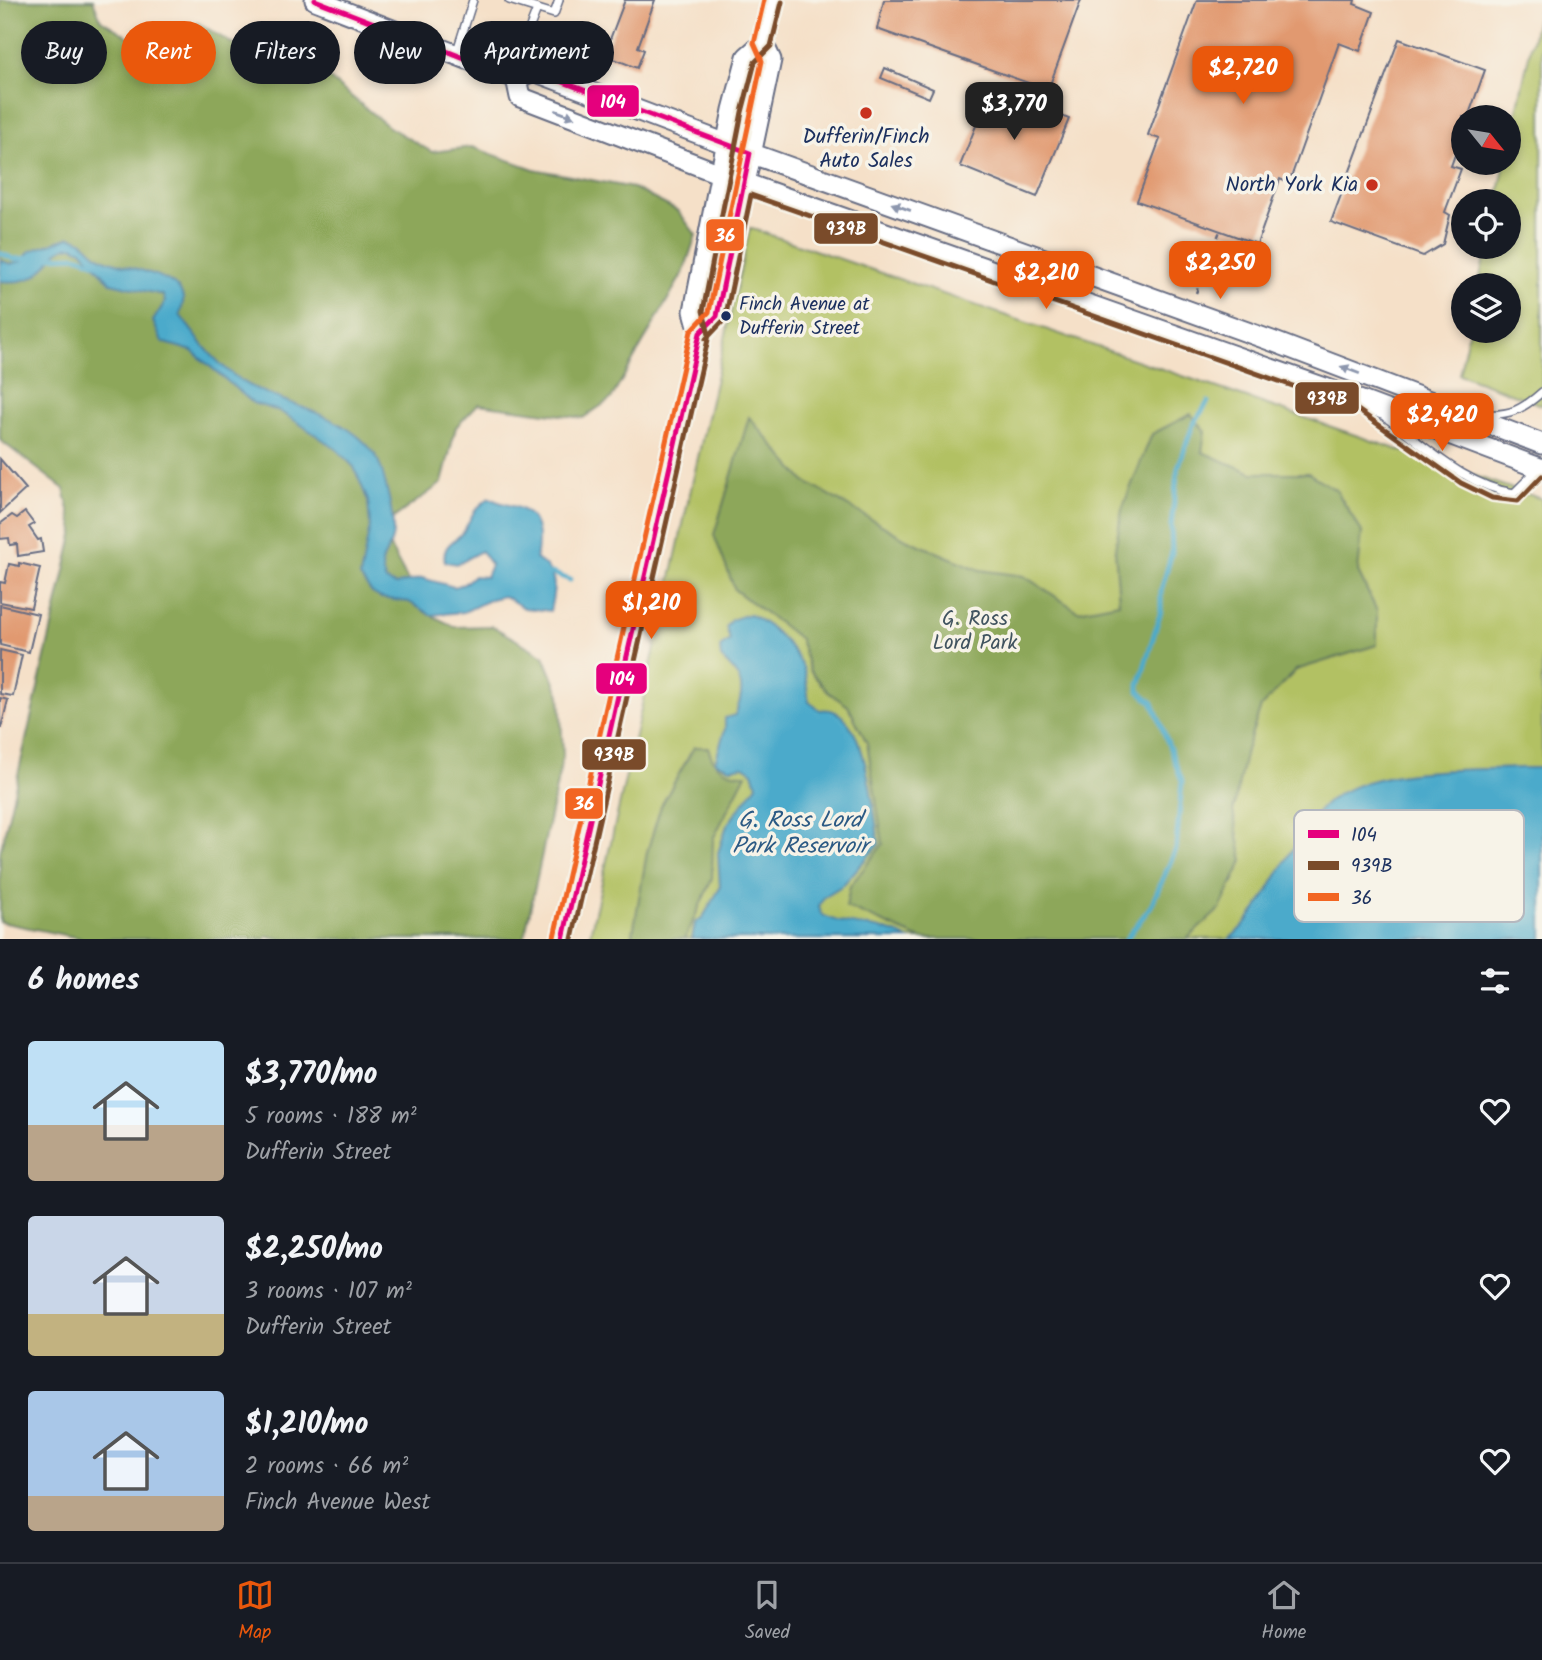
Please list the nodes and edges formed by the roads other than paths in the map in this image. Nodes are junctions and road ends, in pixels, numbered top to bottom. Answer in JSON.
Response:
{"nodes":[{"id":1,"x":315,"y":0,"type":"edge"},
{"id":2,"x":473,"y":0,"type":"edge"},
{"id":3,"x":509,"y":0,"type":"edge"},
{"id":4,"x":559,"y":0,"type":"edge"},
{"id":5,"x":773,"y":0,"type":"edge"},
{"id":6,"x":537,"y":9,"type":"junction"},
{"id":7,"x":533,"y":21,"type":"edge"},
{"id":8,"x":763,"y":43,"type":"junction"},
{"id":9,"x":456,"y":55,"type":"junction"},
{"id":10,"x":460,"y":57,"type":"edge"},
{"id":11,"x":515,"y":84,"type":"edge"},
{"id":12,"x":568,"y":84,"type":"edge"},
{"id":13,"x":725,"y":144,"type":"junction"},
{"id":14,"x":750,"y":153,"type":"junction"},
{"id":15,"x":720,"y":173,"type":"junction"},
{"id":16,"x":744,"y":183,"type":"junction"},
{"id":17,"x":700,"y":333,"type":"junction"},
{"id":18,"x":1542,"y":392,"type":"edge"},
{"id":19,"x":1359,"y":400,"type":"junction"},
{"id":20,"x":1460,"y":412,"type":"junction"},
{"id":21,"x":1542,"y":444,"type":"edge"},
{"id":22,"x":1541,"y":466,"type":"edge"},
{"id":23,"x":563,"y":939,"type":"edge"}],
"edges":[{"from":1,"to":9,"type":"main road"},
{"from":2,"to":9,"type":"lane"},
{"from":3,"to":6,"type":"lane"},
{"from":4,"to":6,"type":"lane"},
{"from":5,"to":8,"type":"main road"},
{"from":6,"to":7,"type":"lane"},
{"from":8,"to":13,"type":"main road"},
{"from":8,"to":14,"type":"main road"},
{"from":9,"to":10,"type":"main road"},
{"from":11,"to":15,"type":"main road","one_way":true},
{"from":12,"to":13,"type":"main road"},
{"from":13,"to":14,"type":"main road"},
{"from":13,"to":15,"type":"main road"},
{"from":14,"to":16,"type":"main road"},
{"from":20,"to":14,"type":"main road","one_way":true},
{"from":15,"to":16,"type":"main road"},
{"from":15,"to":17,"type":"main road"},
{"from":16,"to":17,"type":"main road"},
{"from":16,"to":19,"type":"main road"},
{"from":17,"to":23,"type":"main road"},
{"from":18,"to":20,"type":"lane"},
{"from":19,"to":22,"type":"main road"},
{"from":19,"to":22,"type":"lane"},
{"from":20,"to":21,"type":"main road"}]}
